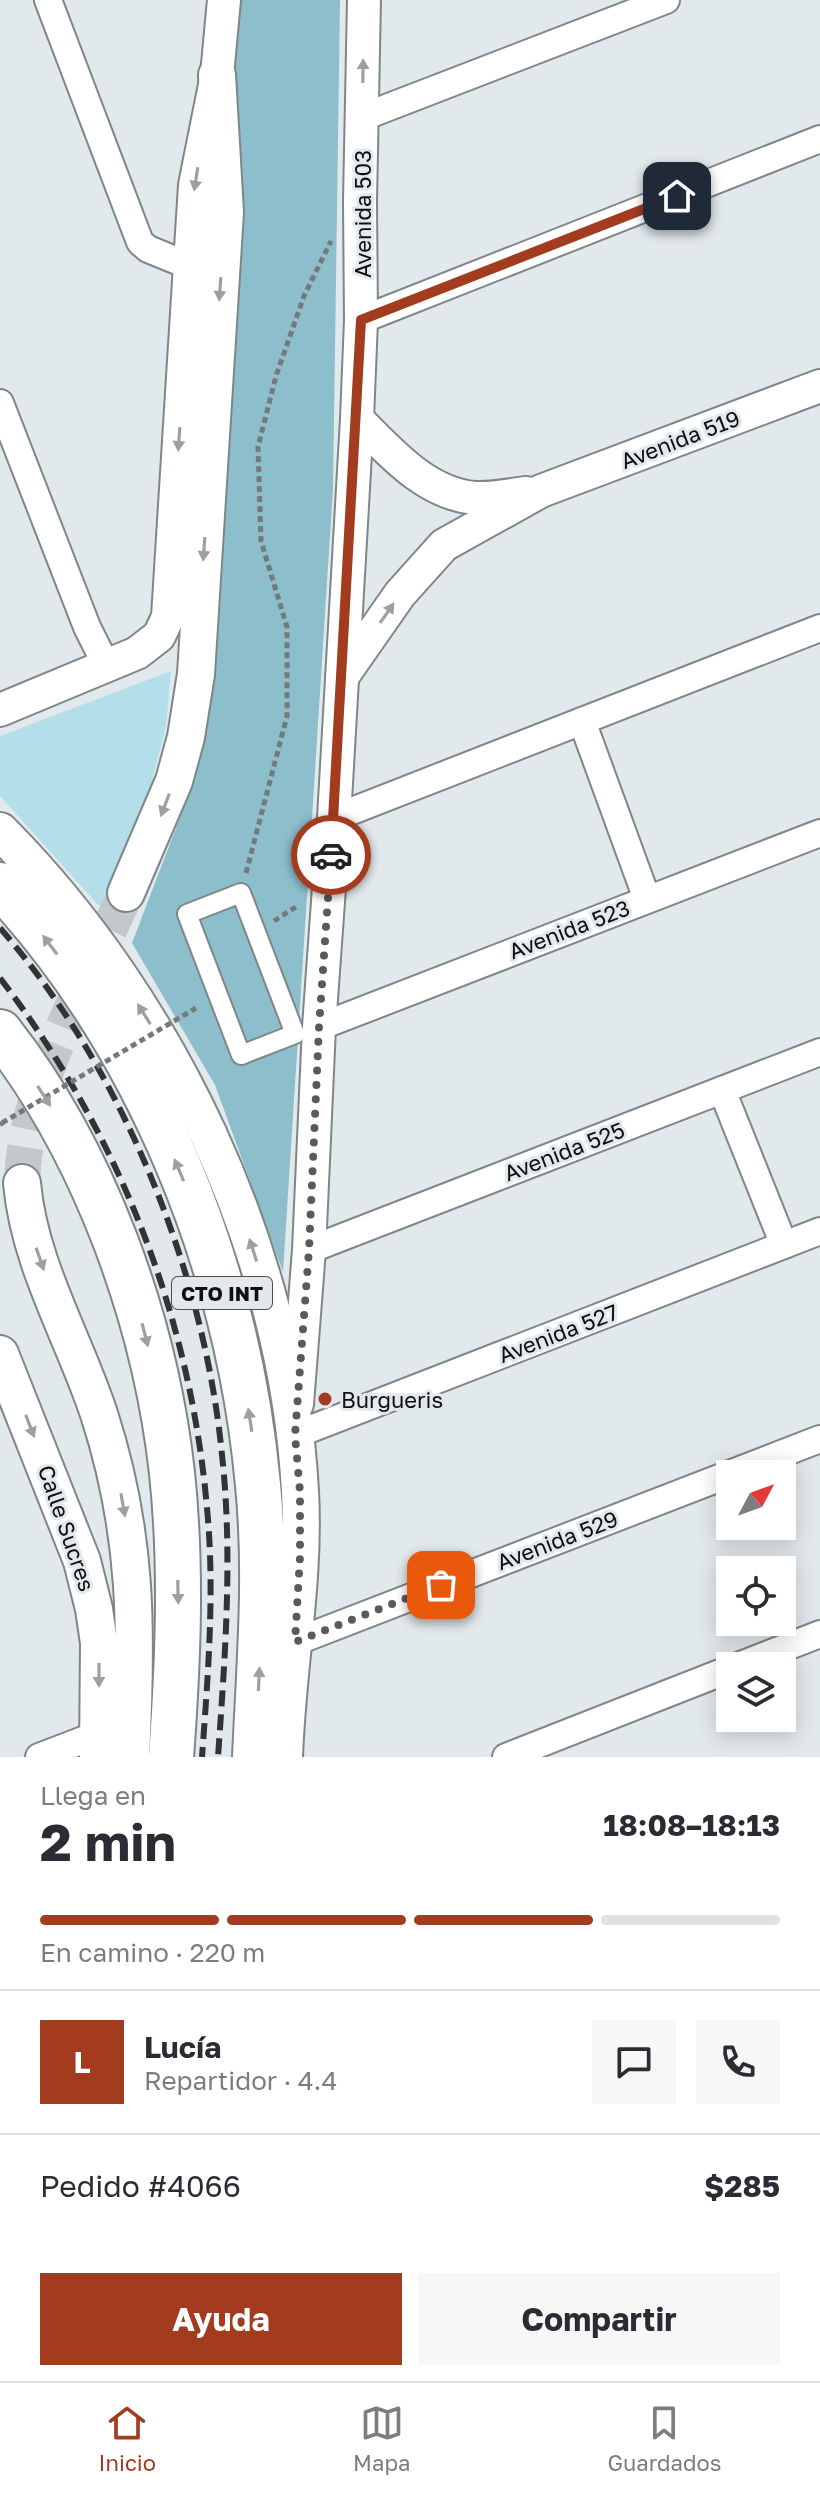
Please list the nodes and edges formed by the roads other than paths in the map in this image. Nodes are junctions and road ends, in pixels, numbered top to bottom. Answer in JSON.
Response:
{"nodes":[{"id":1,"x":48,"y":0,"type":"edge"},
{"id":2,"x":224,"y":0,"type":"edge"},
{"id":3,"x":364,"y":0,"type":"edge"},
{"id":4,"x":666,"y":0,"type":"edge"},
{"id":5,"x":217,"y":75,"type":"junction"},
{"id":6,"x":363,"y":117,"type":"junction"},
{"id":7,"x":820,"y":139,"type":"edge"},
{"id":8,"x":190,"y":266,"type":"junction"},
{"id":9,"x":361,"y":320,"type":"junction"},
{"id":10,"x":820,"y":386,"type":"edge"},
{"id":11,"x":0,"y":403,"type":"edge"},
{"id":12,"x":357,"y":419,"type":"junction"},
{"id":13,"x":541,"y":491,"type":"junction"},
{"id":14,"x":820,"y":628,"type":"edge"},
{"id":15,"x":107,"y":667,"type":"junction"},
{"id":16,"x":342,"y":677,"type":"junction"},
{"id":17,"x":0,"y":710,"type":"edge"},
{"id":18,"x":582,"y":721,"type":"junction"},
{"id":19,"x":334,"y":818,"type":"junction"},
{"id":20,"x":0,"y":831,"type":"edge"},
{"id":21,"x":820,"y":833,"type":"edge"},
{"id":22,"x":0,"y":885,"type":"edge"},
{"id":23,"x":126,"y":893,"type":"tunnel mouth"},
{"id":24,"x":647,"y":899,"type":"junction"},
{"id":25,"x":256,"y":933,"type":"joint"},
{"id":26,"x":319,"y":1027,"type":"junction"},
{"id":27,"x":0,"y":1032,"type":"edge"},
{"id":28,"x":820,"y":1052,"type":"edge"},
{"id":29,"x":722,"y":1090,"type":"junction"},
{"id":30,"x":22,"y":1183,"type":"tunnel mouth"},
{"id":31,"x":820,"y":1231,"type":"edge"},
{"id":32,"x":784,"y":1245,"type":"junction"},
{"id":33,"x":309,"y":1250,"type":"junction"},
{"id":34,"x":0,"y":1354,"type":"edge"},
{"id":35,"x":295,"y":1435,"type":"junction"},
{"id":36,"x":820,"y":1439,"type":"edge"},
{"id":37,"x":820,"y":1634,"type":"edge"},
{"id":38,"x":295,"y":1642,"type":"junction"},
{"id":39,"x":774,"y":1652,"type":"edge"},
{"id":40,"x":716,"y":1674,"type":"edge"},
{"id":41,"x":98,"y":1745,"type":"edge"},
{"id":42,"x":39,"y":1757,"type":"edge"},
{"id":43,"x":131,"y":1757,"type":"edge"},
{"id":44,"x":171,"y":1757,"type":"edge"},
{"id":45,"x":255,"y":1757,"type":"edge"},
{"id":46,"x":284,"y":1757,"type":"edge"},
{"id":47,"x":506,"y":1757,"type":"edge"}],
"edges":[{"from":1,"to":8,"type":"street"},
{"from":2,"to":5,"type":"street"},
{"from":6,"to":3,"type":"street","name":"Avenida 503","one_way":true},
{"from":4,"to":6,"type":"street"},
{"from":5,"to":8,"type":"street","one_way":true},
{"from":5,"to":23,"type":"main road","one_way":true},
{"from":6,"to":9,"type":"street","name":"Avenida 503"},
{"from":7,"to":9,"type":"street"},
{"from":8,"to":15,"type":"street","one_way":true},
{"from":9,"to":12,"type":"street","name":"Avenida 503"},
{"from":10,"to":13,"type":"street","name":"Avenida 519"},
{"from":11,"to":15,"type":"street"},
{"from":12,"to":13,"type":"street","name":"Avenida 519"},
{"from":12,"to":16,"type":"street","name":"Avenida 503"},
{"from":16,"to":13,"type":"street","name":"Avenida 519","one_way":true},
{"from":14,"to":18,"type":"street"},
{"from":15,"to":17,"type":"street"},
{"from":16,"to":19,"type":"street","name":"Avenida 503"},
{"from":18,"to":19,"type":"street"},
{"from":18,"to":24,"type":"street"},
{"from":19,"to":26,"type":"street","name":"Avenida 503"},
{"from":35,"to":20,"type":"main road","number":"CTO INT","one_way":true},
{"from":21,"to":24,"type":"street","name":"Avenida 523"},
{"from":45,"to":22,"type":"highway","number":"CTO INT","one_way":true},
{"from":24,"to":26,"type":"street","name":"Avenida 523"},
{"from":25,"to":25,"type":"street"},
{"from":26,"to":33,"type":"street","name":"Avenida 503"},
{"from":27,"to":44,"type":"highway","number":"CTO INT","one_way":true},
{"from":28,"to":29,"type":"street","name":"Avenida 525"},
{"from":29,"to":32,"type":"street"},
{"from":29,"to":33,"type":"street","name":"Avenida 525"},
{"from":30,"to":43,"type":"main road","one_way":true},
{"from":31,"to":32,"type":"street","name":"Avenida 527"},
{"from":32,"to":35,"type":"street","name":"Avenida 527"},
{"from":33,"to":35,"type":"street","name":"Avenida 503"},
{"from":34,"to":41,"type":"main road","name":"Calle Sucres","one_way":true},
{"from":35,"to":38,"type":"main road","number":"CTO INT"},
{"from":36,"to":38,"type":"street","name":"Avenida 529"},
{"from":37,"to":39,"type":"street"},
{"from":38,"to":46,"type":"main road","number":"CTO INT"},
{"from":40,"to":47,"type":"street"},
{"from":41,"to":42,"type":"street"}]}
